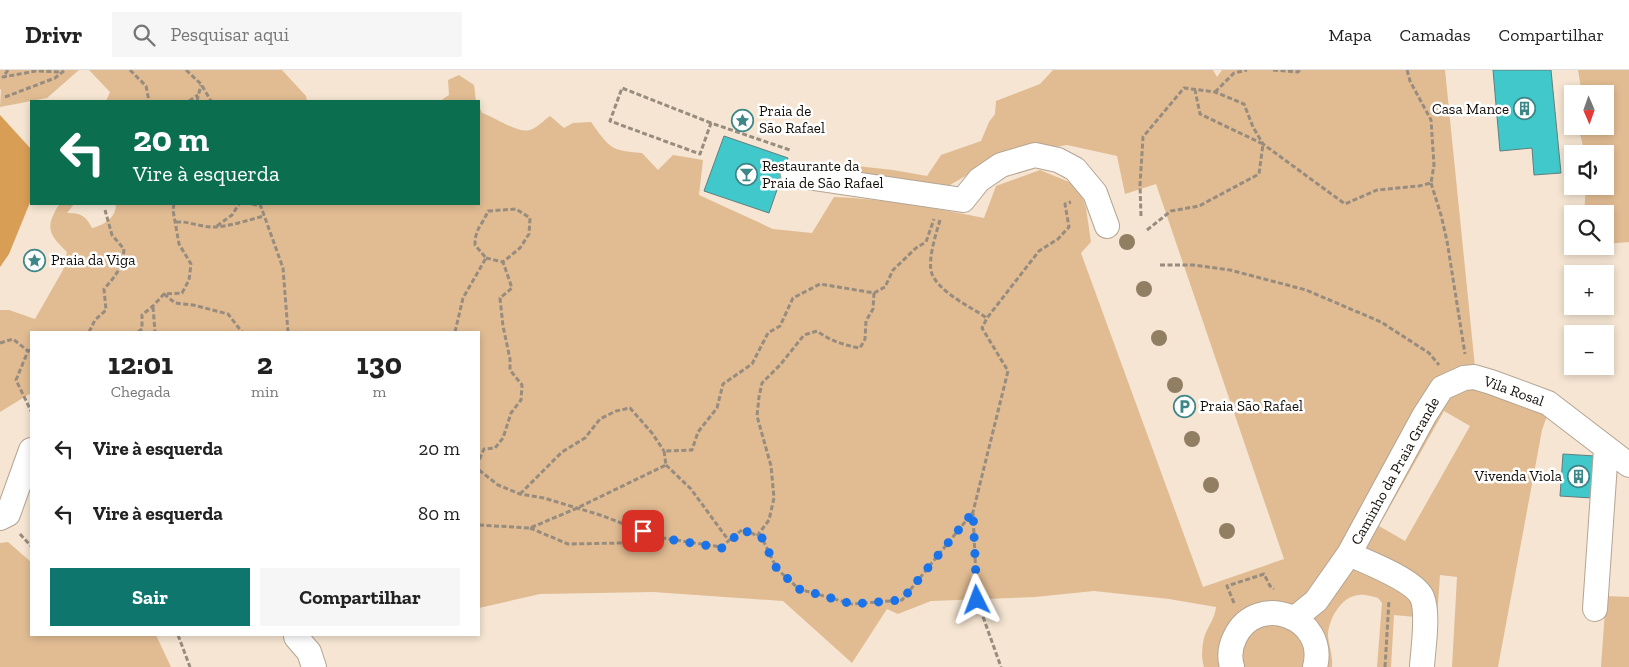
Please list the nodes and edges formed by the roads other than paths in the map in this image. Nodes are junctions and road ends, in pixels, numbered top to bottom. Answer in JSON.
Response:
{"nodes":[{"id":1,"x":793,"y":175,"type":"road end"},
{"id":2,"x":1107,"y":226,"type":"dead end"},
{"id":3,"x":1442,"y":378,"type":"joint"},
{"id":4,"x":1606,"y":449,"type":"junction"},
{"id":5,"x":30,"y":453,"type":"edge"},
{"id":6,"x":1629,"y":465,"type":"edge"},
{"id":7,"x":0,"y":518,"type":"edge"},
{"id":8,"x":1349,"y":554,"type":"junction"},
{"id":9,"x":1595,"y":609,"type":"dead end"},
{"id":10,"x":1295,"y":618,"type":"junction"},
{"id":11,"x":296,"y":637,"type":"dead end"},
{"id":12,"x":314,"y":667,"type":"edge"},
{"id":13,"x":1232,"y":667,"type":"edge"},
{"id":14,"x":1315,"y":667,"type":"edge"},
{"id":15,"x":1422,"y":667,"type":"edge"}],
"edges":[{"from":1,"to":2,"type":"street"},
{"from":3,"to":4,"type":"street","name":"Vila Rosal"},
{"from":3,"to":8,"type":"street","name":"Caminho da Praia Grande"},
{"from":4,"to":6,"type":"street","name":"Vila Rosal"},
{"from":4,"to":9,"type":"street"},
{"from":5,"to":7,"type":"street"},
{"from":8,"to":10,"type":"street","name":"Caminho da Praia Grande"},
{"from":8,"to":15,"type":"street"},
{"from":10,"to":13,"type":"street"},
{"from":10,"to":14,"type":"street"},
{"from":11,"to":12,"type":"street"}]}
